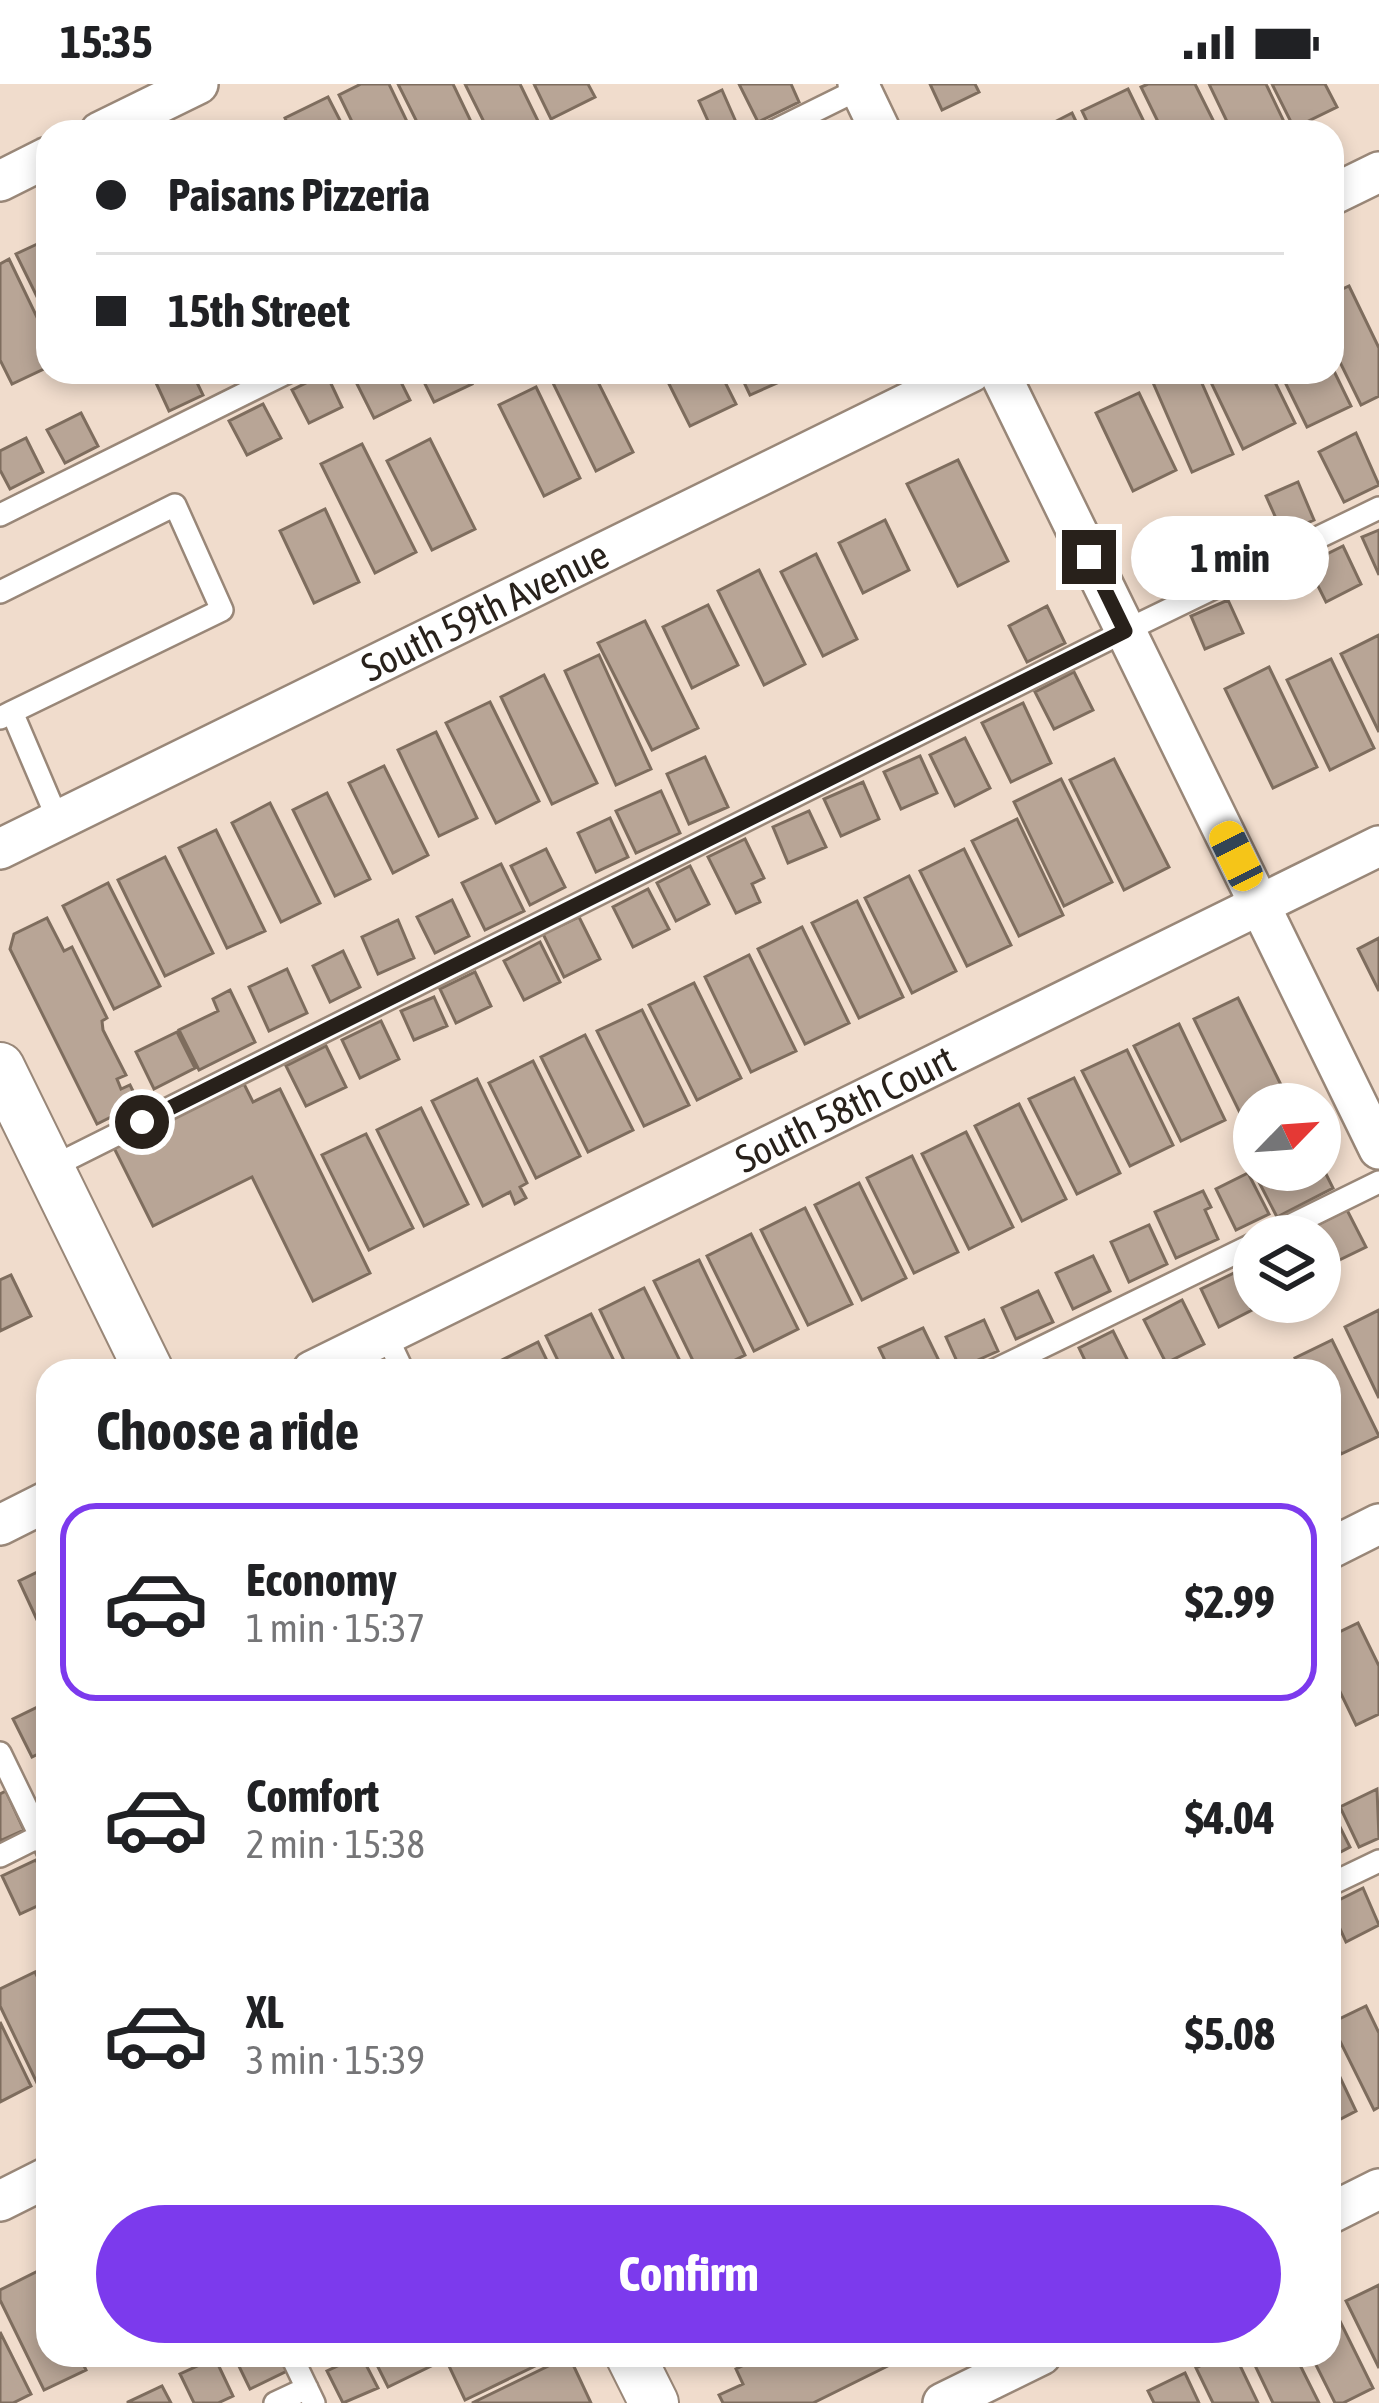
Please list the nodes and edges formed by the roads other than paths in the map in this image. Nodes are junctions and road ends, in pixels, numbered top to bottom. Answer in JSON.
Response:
{"nodes":[{"id":1,"x":198,"y":84,"type":"edge"},
{"id":2,"x":862,"y":86,"type":"edge"},
{"id":3,"x":124,"y":120,"type":"edge"},
{"id":4,"x":795,"y":120,"type":"edge"},
{"id":5,"x":876,"y":120,"type":"edge"},
{"id":6,"x":36,"y":164,"type":"edge"},
{"id":7,"x":1379,"y":172,"type":"edge"},
{"id":8,"x":0,"y":181,"type":"edge"},
{"id":9,"x":1344,"y":189,"type":"edge"},
{"id":10,"x":264,"y":384,"type":"edge"},
{"id":11,"x":947,"y":384,"type":"edge"},
{"id":12,"x":1005,"y":384,"type":"edge"},
{"id":13,"x":1379,"y":508,"type":"edge"},
{"id":14,"x":0,"y":514,"type":"edge"},
{"id":15,"x":0,"y":592,"type":"edge"},
{"id":16,"x":1125,"y":631,"type":"junction"},
{"id":17,"x":6,"y":715,"type":"edge"},
{"id":18,"x":58,"y":820,"type":"junction"},
{"id":19,"x":1379,"y":846,"type":"edge"},
{"id":20,"x":0,"y":849,"type":"edge"},
{"id":21,"x":1260,"y":905,"type":"junction"},
{"id":22,"x":0,"y":1067,"type":"edge"},
{"id":23,"x":1379,"y":1148,"type":"edge"},
{"id":24,"x":50,"y":1168,"type":"junction"},
{"id":25,"x":1379,"y":1182,"type":"edge"},
{"id":26,"x":1312,"y":1215,"type":"edge"},
{"id":27,"x":1233,"y":1254,"type":"edge"},
{"id":28,"x":386,"y":1335,"type":"junction"},
{"id":29,"x":143,"y":1359,"type":"edge"},
{"id":30,"x":337,"y":1359,"type":"edge"},
{"id":31,"x":397,"y":1359,"type":"edge"},
{"id":32,"x":1018,"y":1359,"type":"edge"},
{"id":33,"x":36,"y":1507,"type":"edge"},
{"id":34,"x":1379,"y":1524,"type":"edge"},
{"id":35,"x":0,"y":1525,"type":"edge"},
{"id":36,"x":1341,"y":1543,"type":"edge"},
{"id":37,"x":0,"y":1753,"type":"edge"},
{"id":38,"x":36,"y":1827,"type":"edge"},
{"id":39,"x":36,"y":1846,"type":"edge"},
{"id":40,"x":0,"y":1856,"type":"edge"},
{"id":41,"x":1379,"y":1861,"type":"edge"},
{"id":42,"x":1341,"y":1880,"type":"edge"},
{"id":43,"x":36,"y":2183,"type":"edge"},
{"id":44,"x":1379,"y":2189,"type":"edge"},
{"id":45,"x":0,"y":2201,"type":"edge"},
{"id":46,"x":1341,"y":2208,"type":"edge"},
{"id":47,"x":297,"y":2367,"type":"edge"},
{"id":48,"x":636,"y":2367,"type":"edge"},
{"id":49,"x":1016,"y":2367,"type":"edge"},
{"id":50,"x":311,"y":2395,"type":"edge"},
{"id":51,"x":275,"y":2403,"type":"edge"},
{"id":52,"x":654,"y":2403,"type":"edge"},
{"id":53,"x":943,"y":2403,"type":"edge"}],
"edges":[{"from":1,"to":3,"type":"street"},
{"from":2,"to":4,"type":"lane"},
{"from":2,"to":5,"type":"street"},
{"from":6,"to":8,"type":"street"},
{"from":7,"to":9,"type":"street"},
{"from":10,"to":14,"type":"lane"},
{"from":11,"to":18,"type":"street","name":"South 59th Avenue"},
{"from":12,"to":16,"type":"street"},
{"from":13,"to":16,"type":"lane"},
{"from":15,"to":17,"type":"lane"},
{"from":16,"to":21,"type":"street"},
{"from":16,"to":24,"type":"lane"},
{"from":17,"to":18,"type":"lane"},
{"from":18,"to":20,"type":"street","name":"South 59th Avenue"},
{"from":19,"to":21,"type":"street","name":"South 58th Court"},
{"from":21,"to":23,"type":"street"},
{"from":21,"to":28,"type":"street","name":"South 58th Court"},
{"from":22,"to":24,"type":"street"},
{"from":24,"to":29,"type":"street"},
{"from":25,"to":26,"type":"lane"},
{"from":27,"to":32,"type":"lane"},
{"from":28,"to":30,"type":"street","name":"South 58th Court"},
{"from":28,"to":31,"type":"lane"},
{"from":33,"to":35,"type":"street"},
{"from":34,"to":36,"type":"street"},
{"from":37,"to":38,"type":"lane"},
{"from":39,"to":40,"type":"lane"},
{"from":41,"to":42,"type":"lane"},
{"from":43,"to":45,"type":"street"},
{"from":44,"to":46,"type":"street"},
{"from":47,"to":50,"type":"lane"},
{"from":48,"to":52,"type":"street"},
{"from":49,"to":53,"type":"street"},
{"from":50,"to":51,"type":"lane"}]}
